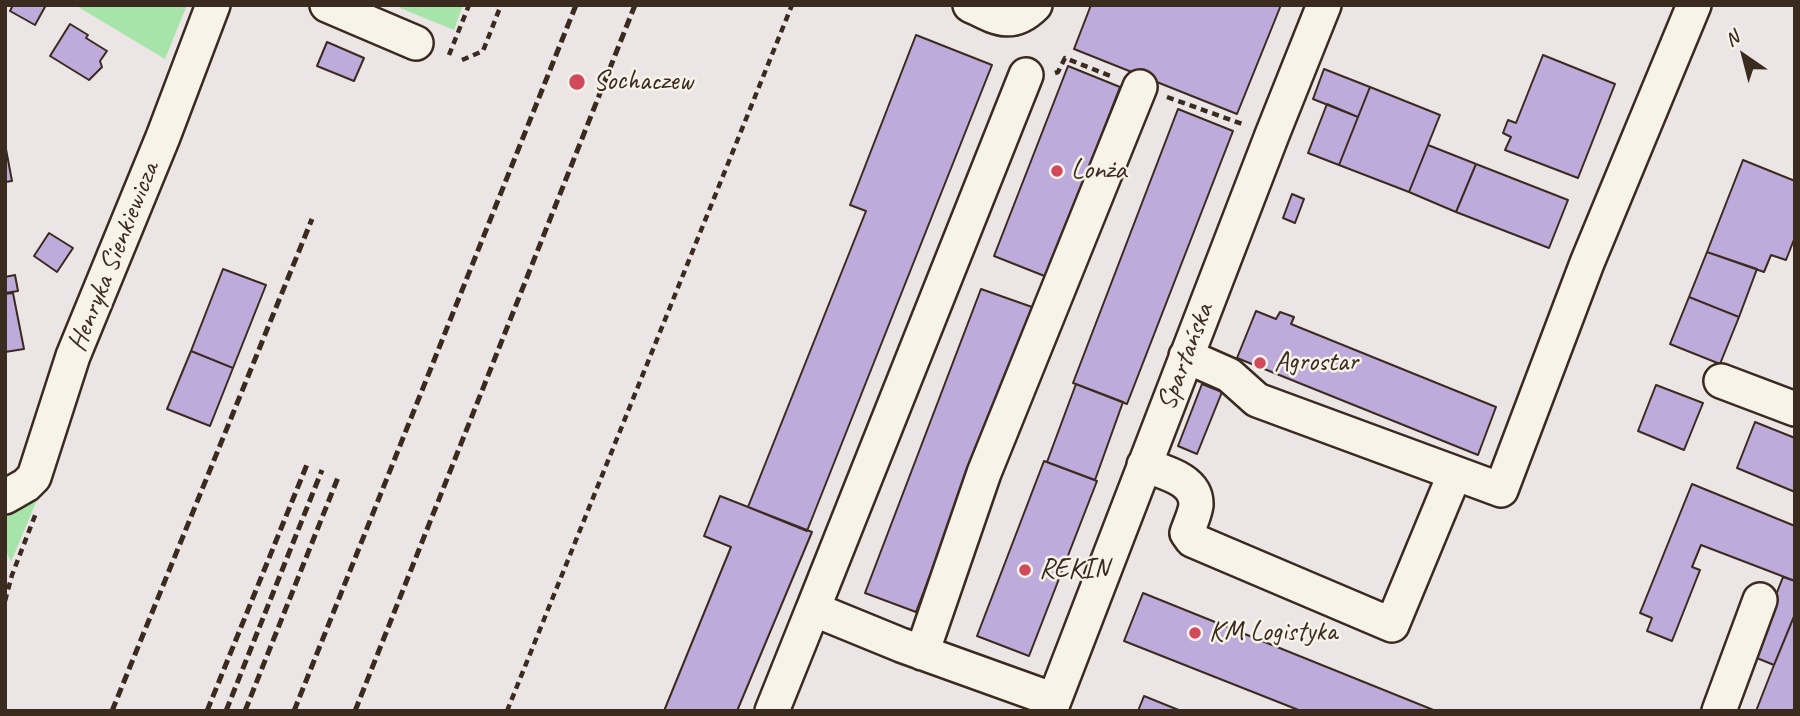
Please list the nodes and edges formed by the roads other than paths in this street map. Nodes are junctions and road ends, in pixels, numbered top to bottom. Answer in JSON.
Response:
{"nodes":[{"id":1,"x":213,"y":5,"type":"edge"},
{"id":2,"x":327,"y":5,"type":"edge"},
{"id":3,"x":970,"y":5,"type":"edge"},
{"id":4,"x":1034,"y":5,"type":"edge"},
{"id":5,"x":1324,"y":5,"type":"edge"},
{"id":6,"x":1693,"y":5,"type":"edge"},
{"id":7,"x":416,"y":43,"type":"dead end"},
{"id":8,"x":1026,"y":75,"type":"dead end"},
{"id":9,"x":1140,"y":87,"type":"dead end"},
{"id":10,"x":1186,"y":356,"type":"junction"},
{"id":11,"x":1721,"y":381,"type":"dead end"},
{"id":12,"x":1795,"y":409,"type":"edge"},
{"id":13,"x":1144,"y":465,"type":"junction"},
{"id":14,"x":1455,"y":473,"type":"junction"},
{"id":15,"x":5,"y":497,"type":"edge"},
{"id":16,"x":1760,"y":600,"type":"dead end"},
{"id":17,"x":813,"y":609,"type":"junction"},
{"id":18,"x":922,"y":653,"type":"junction"},
{"id":19,"x":1052,"y":705,"type":"edge"},
{"id":20,"x":772,"y":711,"type":"edge"},
{"id":21,"x":1719,"y":711,"type":"edge"}],
"edges":[{"from":1,"to":15,"type":"street","name":"Henryka Sienkiewicza"},
{"from":2,"to":7,"type":"street"},
{"from":3,"to":4,"type":"street"},
{"from":5,"to":10,"type":"street","name":"Spartańska"},
{"from":6,"to":14,"type":"street"},
{"from":8,"to":17,"type":"street"},
{"from":9,"to":18,"type":"street"},
{"from":10,"to":13,"type":"street","name":"Spartańska"},
{"from":10,"to":14,"type":"street"},
{"from":11,"to":12,"type":"street"},
{"from":13,"to":14,"type":"street"},
{"from":13,"to":19,"type":"street","name":"Spartańska"},
{"from":16,"to":21,"type":"street"},
{"from":17,"to":18,"type":"street"},
{"from":17,"to":20,"type":"street"},
{"from":18,"to":19,"type":"street"}]}
